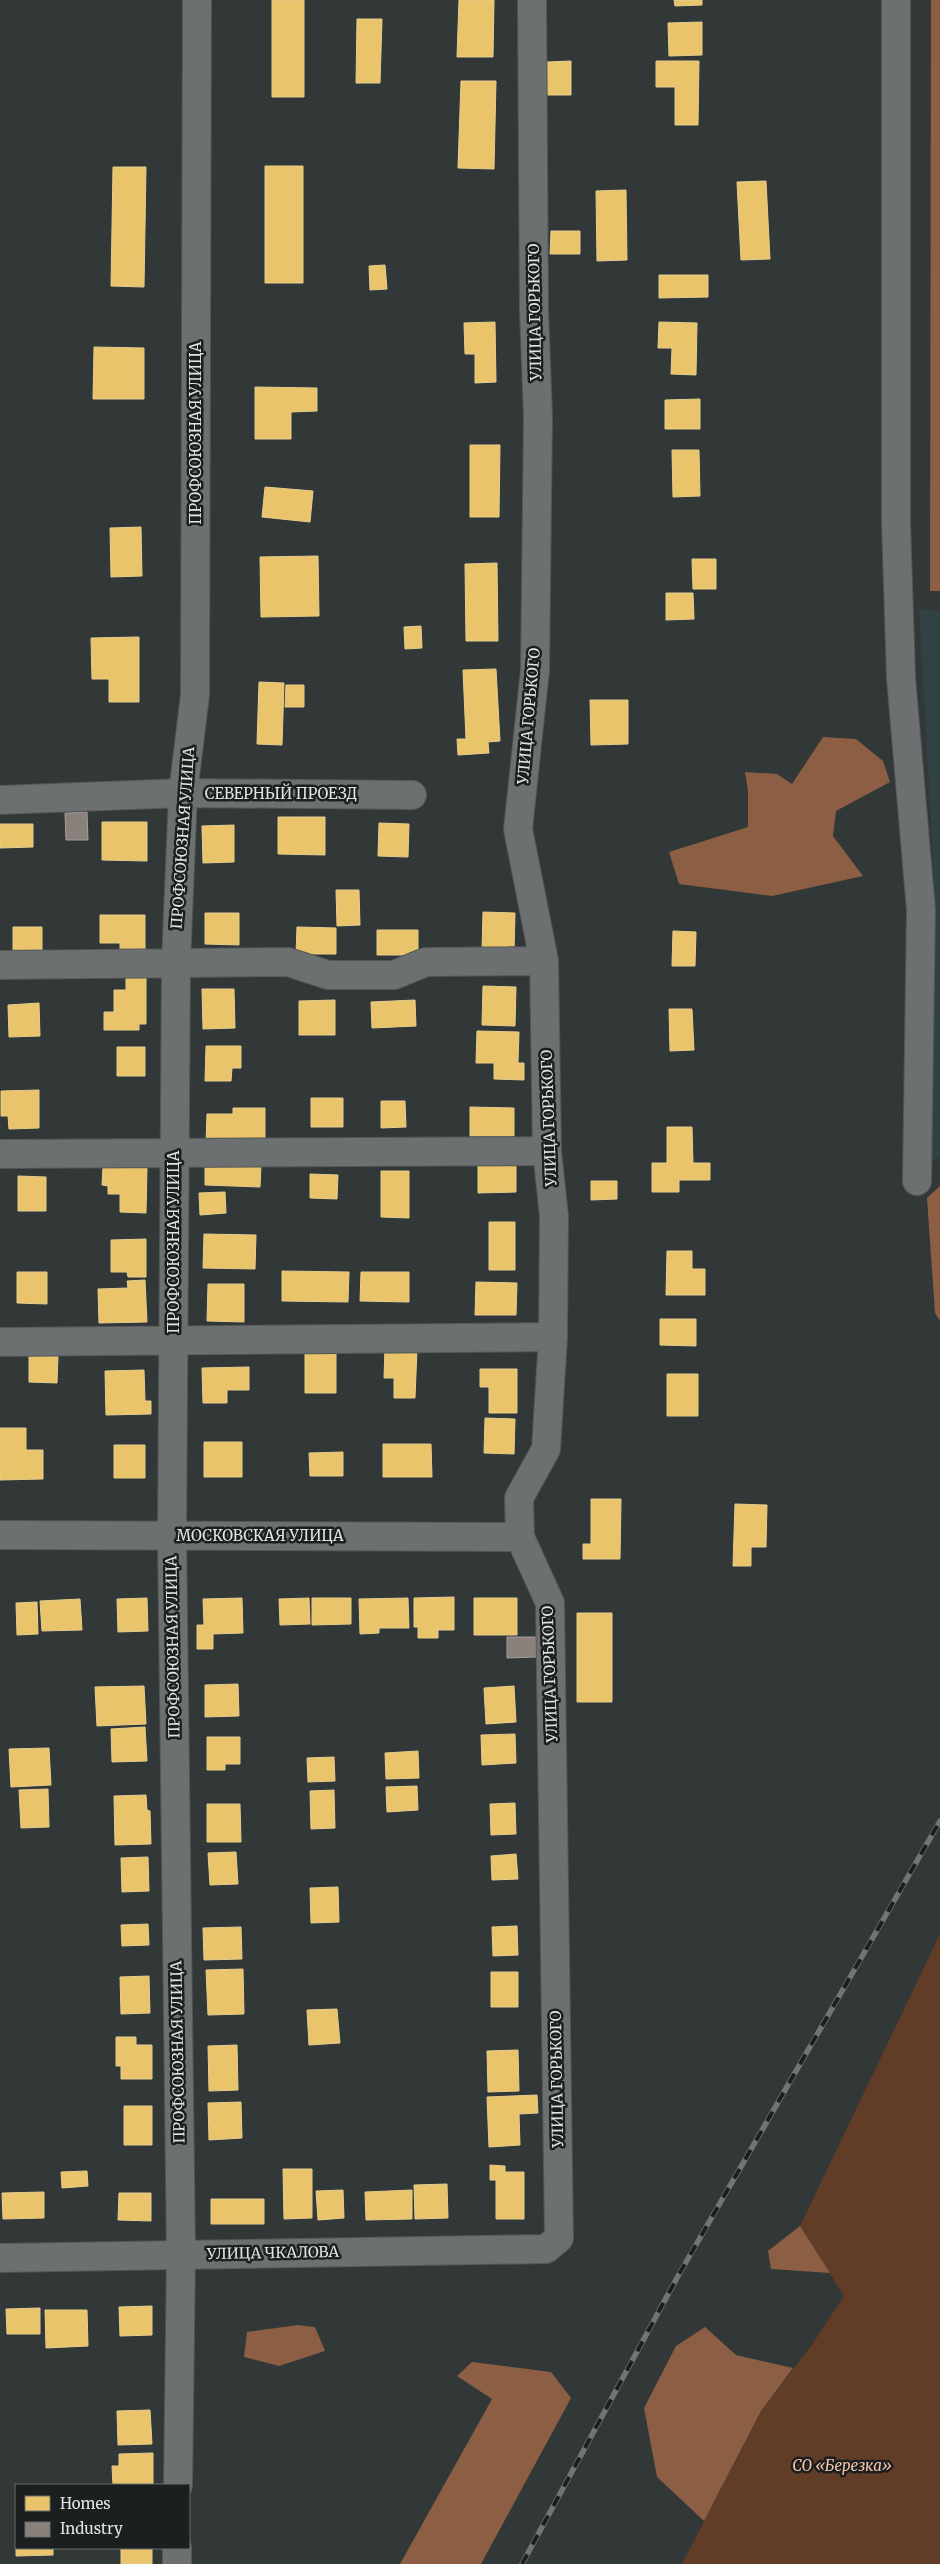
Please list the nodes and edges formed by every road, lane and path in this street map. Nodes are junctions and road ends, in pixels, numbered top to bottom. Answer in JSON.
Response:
{"nodes":[{"id":1,"x":196,"y":0,"type":"edge"},
{"id":2,"x":532,"y":0,"type":"edge"},
{"id":3,"x":896,"y":0,"type":"edge"},
{"id":4,"x":183,"y":793,"type":"junction"},
{"id":5,"x":412,"y":795,"type":"dead end"},
{"id":6,"x":0,"y":800,"type":"edge"},
{"id":7,"x":544,"y":961,"type":"junction"},
{"id":8,"x":176,"y":963,"type":"junction"},
{"id":9,"x":0,"y":965,"type":"edge"},
{"id":10,"x":547,"y":1151,"type":"junction"},
{"id":11,"x":174,"y":1153,"type":"junction"},
{"id":12,"x":0,"y":1154,"type":"edge"},
{"id":13,"x":917,"y":1181,"type":"dead end"},
{"id":14,"x":553,"y":1337,"type":"junction"},
{"id":15,"x":173,"y":1340,"type":"junction"},
{"id":16,"x":0,"y":1342,"type":"edge"},
{"id":17,"x":0,"y":1535,"type":"edge"},
{"id":18,"x":172,"y":1536,"type":"junction"},
{"id":19,"x":520,"y":1537,"type":"junction"},
{"id":20,"x":546,"y":2249,"type":"joint"},
{"id":21,"x":181,"y":2255,"type":"junction"},
{"id":22,"x":0,"y":2258,"type":"edge"},
{"id":23,"x":178,"y":2484,"type":"edge"},
{"id":24,"x":177,"y":2549,"type":"edge"},
{"id":25,"x":177,"y":2564,"type":"edge"}],
"edges":[{"from":1,"to":4,"type":"street","name":"ПРОФСОЮЗНАЯ УЛИЦА"},
{"from":2,"to":7,"type":"street","name":"УЛИЦА ГОРЬКОГО"},
{"from":3,"to":13,"type":"street"},
{"from":4,"to":5,"type":"street","name":"СЕВЕРНЫЙ ПРОЕЗД"},
{"from":4,"to":6,"type":"street","name":"СЕВЕРНЫЙ ПРОЕЗД"},
{"from":4,"to":8,"type":"street","name":"ПРОФСОЮЗНАЯ УЛИЦА"},
{"from":7,"to":8,"type":"street"},
{"from":7,"to":10,"type":"street","name":"УЛИЦА ГОРЬКОГО"},
{"from":8,"to":9,"type":"street"},
{"from":8,"to":11,"type":"street","name":"ПРОФСОЮЗНАЯ УЛИЦА"},
{"from":10,"to":11,"type":"street"},
{"from":10,"to":14,"type":"street","name":"УЛИЦА ГОРЬКОГО"},
{"from":11,"to":12,"type":"street"},
{"from":11,"to":15,"type":"street","name":"ПРОФСОЮЗНАЯ УЛИЦА"},
{"from":14,"to":15,"type":"street"},
{"from":14,"to":19,"type":"street","name":"УЛИЦА ГОРЬКОГО"},
{"from":15,"to":16,"type":"street"},
{"from":15,"to":18,"type":"street","name":"ПРОФСОЮЗНАЯ УЛИЦА"},
{"from":17,"to":18,"type":"street","name":"МОСКОВСКАЯ УЛИЦА"},
{"from":18,"to":19,"type":"street","name":"МОСКОВСКАЯ УЛИЦА"},
{"from":18,"to":21,"type":"street","name":"ПРОФСОЮЗНАЯ УЛИЦА"},
{"from":19,"to":20,"type":"street","name":"УЛИЦА ГОРЬКОГО"},
{"from":20,"to":21,"type":"street","name":"УЛИЦА ЧКАЛОВА"},
{"from":21,"to":22,"type":"street","name":"УЛИЦА ЧКАЛОВА"},
{"from":21,"to":23,"type":"street","name":"ПРОФСОЮЗНАЯ УЛИЦА"},
{"from":24,"to":25,"type":"street"}]}
